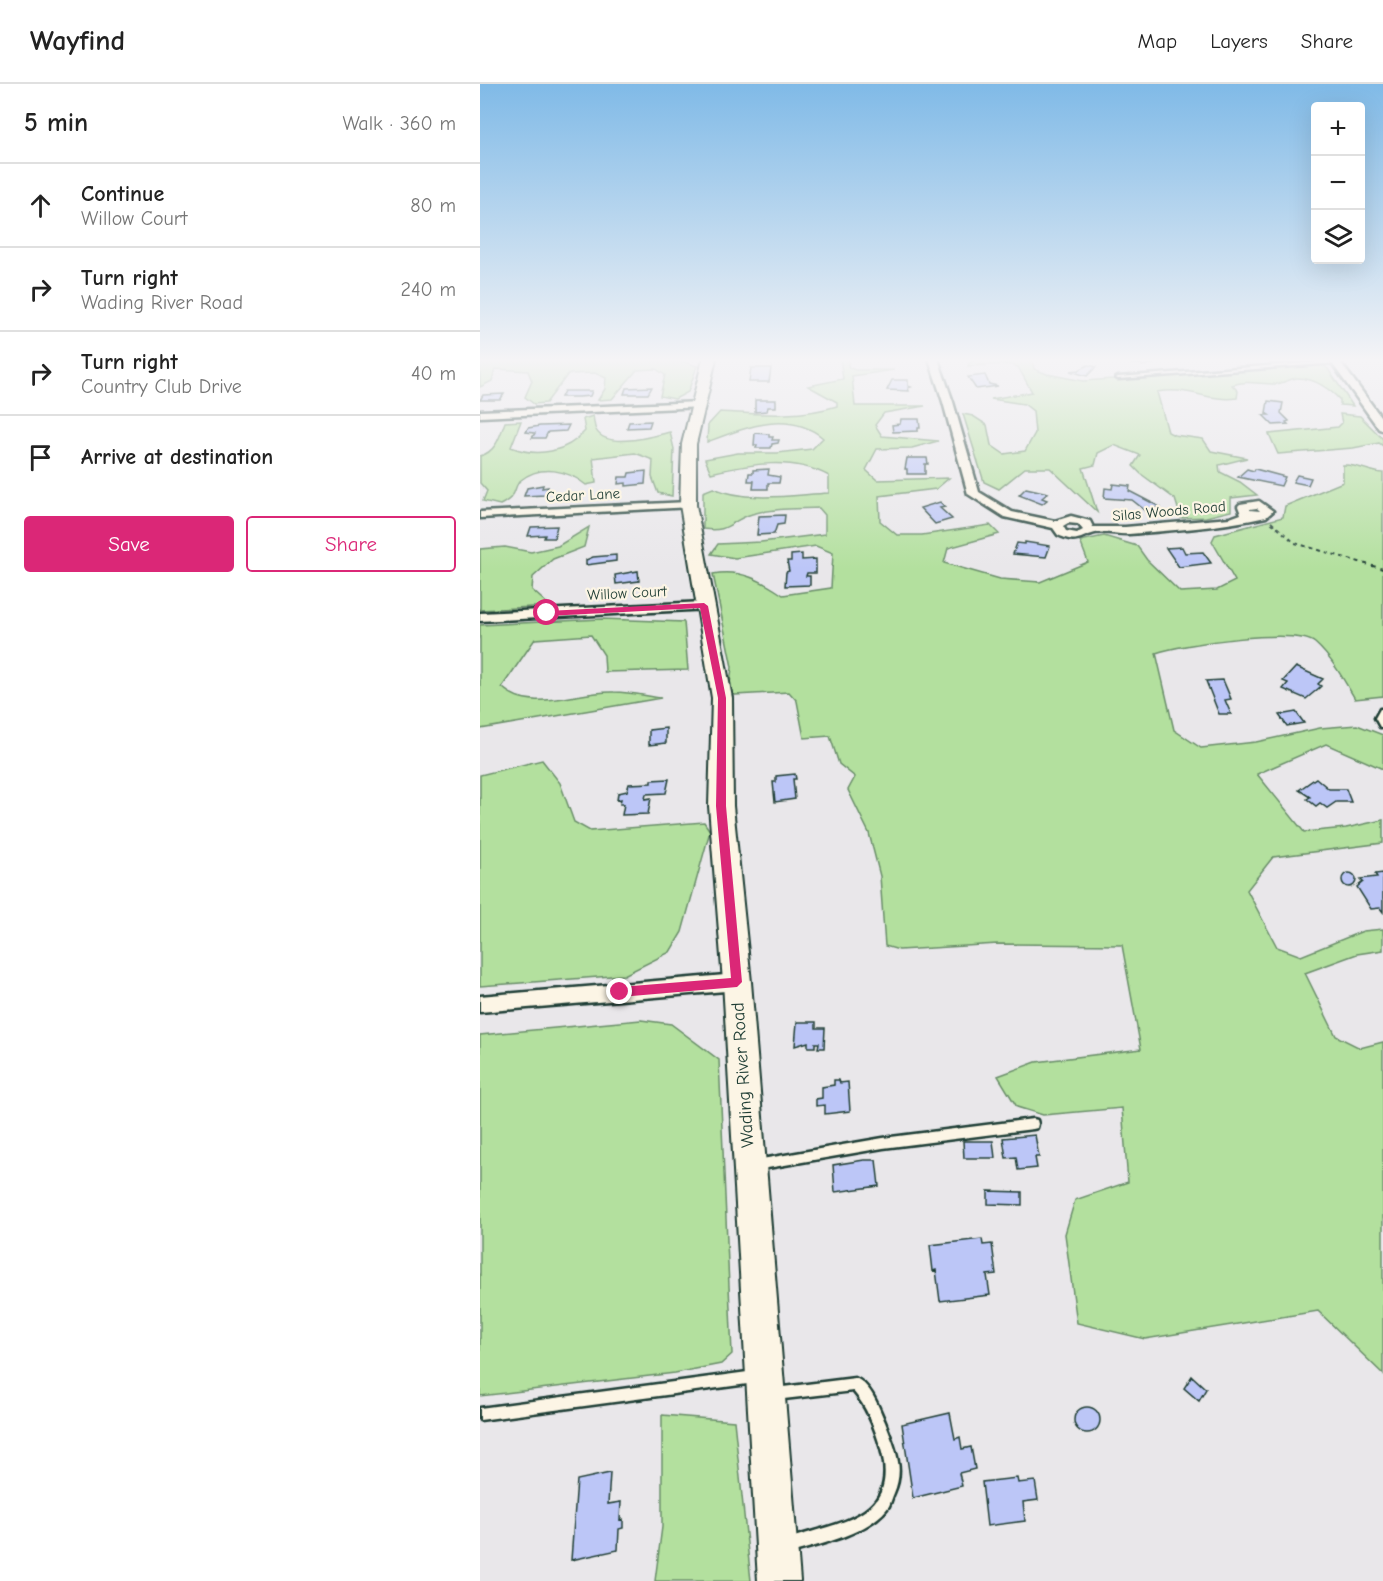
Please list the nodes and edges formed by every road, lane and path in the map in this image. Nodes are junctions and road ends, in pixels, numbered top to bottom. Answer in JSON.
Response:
{"nodes":[{"id":1,"x":693,"y":429,"type":"edge"},
{"id":2,"x":955,"y":429,"type":"edge"},
{"id":3,"x":688,"y":505,"type":"junction"},
{"id":4,"x":480,"y":515,"type":"edge"},
{"id":5,"x":1257,"y":515,"type":"joint"},
{"id":6,"x":1057,"y":525,"type":"junction"},
{"id":7,"x":1089,"y":530,"type":"junction"},
{"id":8,"x":1383,"y":569,"type":"edge"},
{"id":9,"x":704,"y":606,"type":"junction"},
{"id":10,"x":480,"y":617,"type":"edge"},
{"id":11,"x":1383,"y":711,"type":"edge"},
{"id":12,"x":1383,"y":725,"type":"edge"},
{"id":13,"x":737,"y":982,"type":"junction"},
{"id":14,"x":480,"y":1004,"type":"edge"},
{"id":15,"x":1033,"y":1124,"type":"dead end"},
{"id":16,"x":750,"y":1166,"type":"junction"},
{"id":17,"x":765,"y":1386,"type":"junction"},
{"id":18,"x":480,"y":1414,"type":"edge"},
{"id":19,"x":777,"y":1550,"type":"junction"},
{"id":20,"x":779,"y":1581,"type":"edge"}],
"edges":[{"from":1,"to":3,"type":"main road","name":"Wading River Road"},
{"from":2,"to":6,"type":"street","name":"Silas Woods Road"},
{"from":3,"to":4,"type":"street","name":"Cedar Lane"},
{"from":3,"to":9,"type":"main road","name":"Wading River Road"},
{"from":5,"to":7,"type":"street","name":"Silas Woods Road"},
{"from":5,"to":8,"type":"path"},
{"from":6,"to":7,"type":"street","name":"Silas Woods Road"},
{"from":6,"to":7,"type":"street","name":"Silas Woods Road"},
{"from":9,"to":10,"type":"street","name":"Willow Court"},
{"from":9,"to":13,"type":"main road","name":"Wading River Road"},
{"from":11,"to":12,"type":"lane"},
{"from":13,"to":14,"type":"street"},
{"from":13,"to":16,"type":"main road","name":"Wading River Road"},
{"from":15,"to":16,"type":"lane"},
{"from":16,"to":17,"type":"main road","name":"Wading River Road"},
{"from":17,"to":18,"type":"lane"},
{"from":17,"to":19,"type":"main road","name":"Wading River Road"},
{"from":17,"to":19,"type":"lane"},
{"from":19,"to":20,"type":"main road","name":"Wading River Road"}]}
